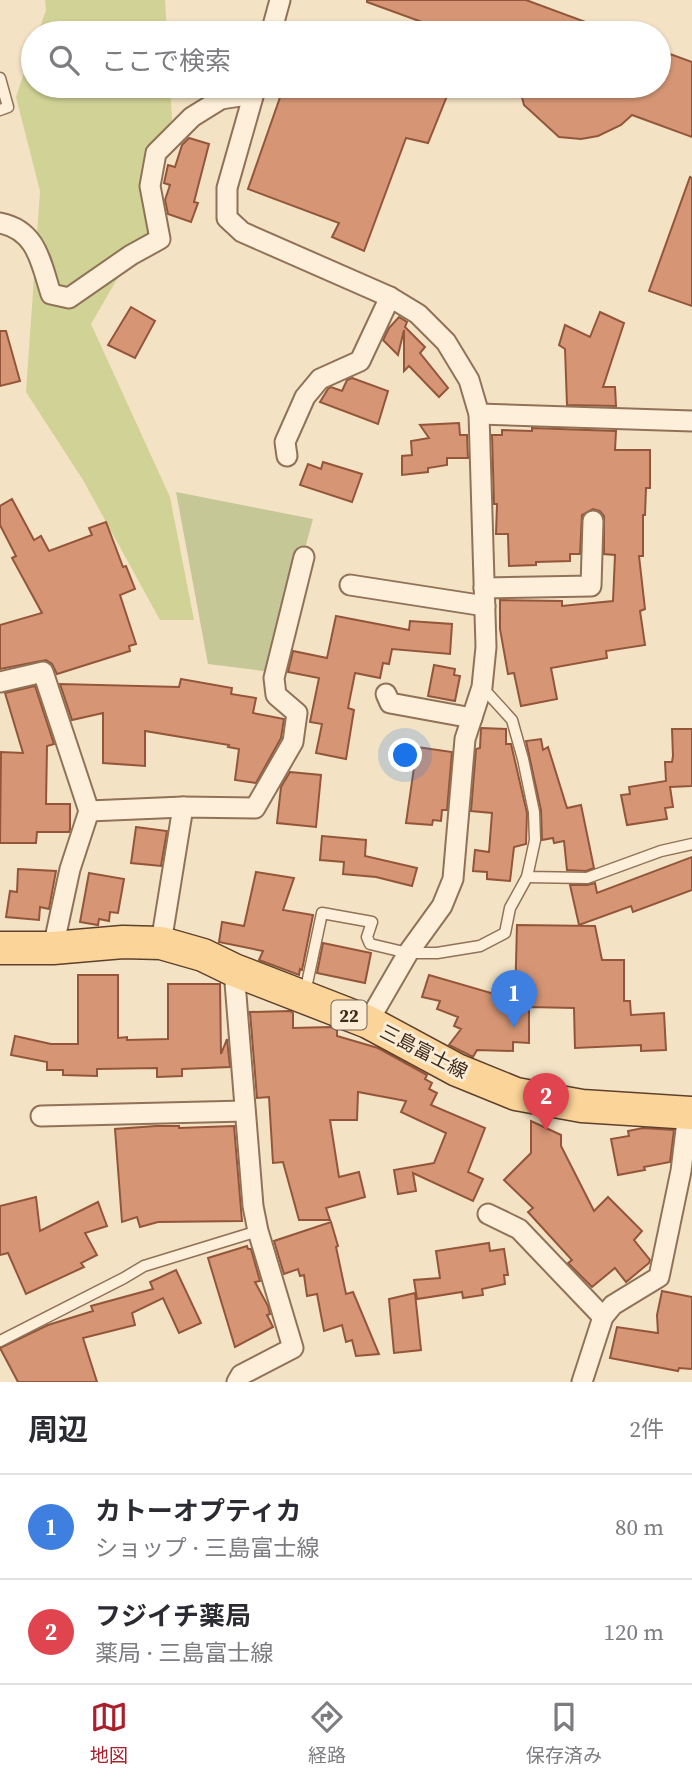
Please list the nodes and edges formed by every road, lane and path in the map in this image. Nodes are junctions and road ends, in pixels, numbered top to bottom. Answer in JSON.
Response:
{"nodes":[{"id":1,"x":280,"y":0,"type":"edge"},
{"id":2,"x":274,"y":21,"type":"edge"},
{"id":3,"x":0,"y":78,"type":"edge"},
{"id":4,"x":225,"y":98,"type":"edge"},
{"id":5,"x":253,"y":98,"type":"edge"},
{"id":6,"x":0,"y":110,"type":"edge"},
{"id":7,"x":0,"y":223,"type":"edge"},
{"id":8,"x":390,"y":297,"type":"junction"},
{"id":9,"x":479,"y":414,"type":"junction"},
{"id":10,"x":692,"y":421,"type":"edge"},
{"id":11,"x":287,"y":456,"type":"dead end"},
{"id":12,"x":593,"y":521,"type":"dead end"},
{"id":13,"x":304,"y":557,"type":"dead end"},
{"id":14,"x":350,"y":585,"type":"dead end"},
{"id":15,"x":484,"y":597,"type":"junction"},
{"id":16,"x":0,"y":682,"type":"edge"},
{"id":17,"x":482,"y":687,"type":"junction"},
{"id":18,"x":386,"y":694,"type":"dead end"},
{"id":19,"x":472,"y":718,"type":"junction"},
{"id":20,"x":183,"y":807,"type":"junction"},
{"id":21,"x":89,"y":811,"type":"junction"},
{"id":22,"x":692,"y":844,"type":"edge"},
{"id":23,"x":527,"y":877,"type":"junction"},
{"id":24,"x":161,"y":943,"type":"junction"},
{"id":25,"x":0,"y":948,"type":"edge"},
{"id":26,"x":53,"y":948,"type":"junction"},
{"id":27,"x":408,"y":953,"type":"junction"},
{"id":28,"x":234,"y":970,"type":"junction"},
{"id":29,"x":304,"y":997,"type":"junction"},
{"id":30,"x":368,"y":1022,"type":"junction"},
{"id":31,"x":246,"y":1111,"type":"junction"},
{"id":32,"x":690,"y":1113,"type":"edge"},
{"id":33,"x":41,"y":1116,"type":"dead end"},
{"id":34,"x":488,"y":1214,"type":"dead end"},
{"id":35,"x":258,"y":1231,"type":"junction"},
{"id":36,"x":603,"y":1317,"type":"junction"},
{"id":37,"x":0,"y":1341,"type":"edge"},
{"id":38,"x":237,"y":1382,"type":"edge"},
{"id":39,"x":582,"y":1382,"type":"edge"}],
"edges":[{"from":1,"to":2,"type":"street"},
{"from":3,"to":6,"type":"lane"},
{"from":4,"to":7,"type":"street"},
{"from":5,"to":8,"type":"street"},
{"from":8,"to":9,"type":"street"},
{"from":8,"to":11,"type":"street"},
{"from":9,"to":10,"type":"street"},
{"from":9,"to":15,"type":"street"},
{"from":12,"to":15,"type":"street"},
{"from":13,"to":20,"type":"street"},
{"from":14,"to":15,"type":"street"},
{"from":15,"to":17,"type":"street"},
{"from":16,"to":21,"type":"street"},
{"from":17,"to":19,"type":"street"},
{"from":17,"to":23,"type":"lane"},
{"from":18,"to":19,"type":"street"},
{"from":19,"to":27,"type":"street"},
{"from":20,"to":21,"type":"street"},
{"from":20,"to":24,"type":"street"},
{"from":21,"to":26,"type":"street"},
{"from":22,"to":23,"type":"lane"},
{"from":23,"to":27,"type":"lane"},
{"from":24,"to":26,"type":"main road","name":"三島富士線","number":"22"},
{"from":24,"to":28,"type":"main road","name":"三島富士線","number":"22"},
{"from":25,"to":26,"type":"main road","name":"三島富士線","number":"22"},
{"from":27,"to":29,"type":"lane"},
{"from":27,"to":30,"type":"street"},
{"from":28,"to":29,"type":"main road","name":"三島富士線","number":"22"},
{"from":28,"to":31,"type":"street"},
{"from":29,"to":30,"type":"main road","name":"三島富士線","number":"22"},
{"from":30,"to":32,"type":"main road","name":"三島富士線","number":"22"},
{"from":31,"to":33,"type":"street"},
{"from":31,"to":35,"type":"street"},
{"from":32,"to":36,"type":"street"},
{"from":34,"to":36,"type":"street"},
{"from":35,"to":37,"type":"lane"},
{"from":35,"to":38,"type":"street"},
{"from":36,"to":39,"type":"street"}]}
